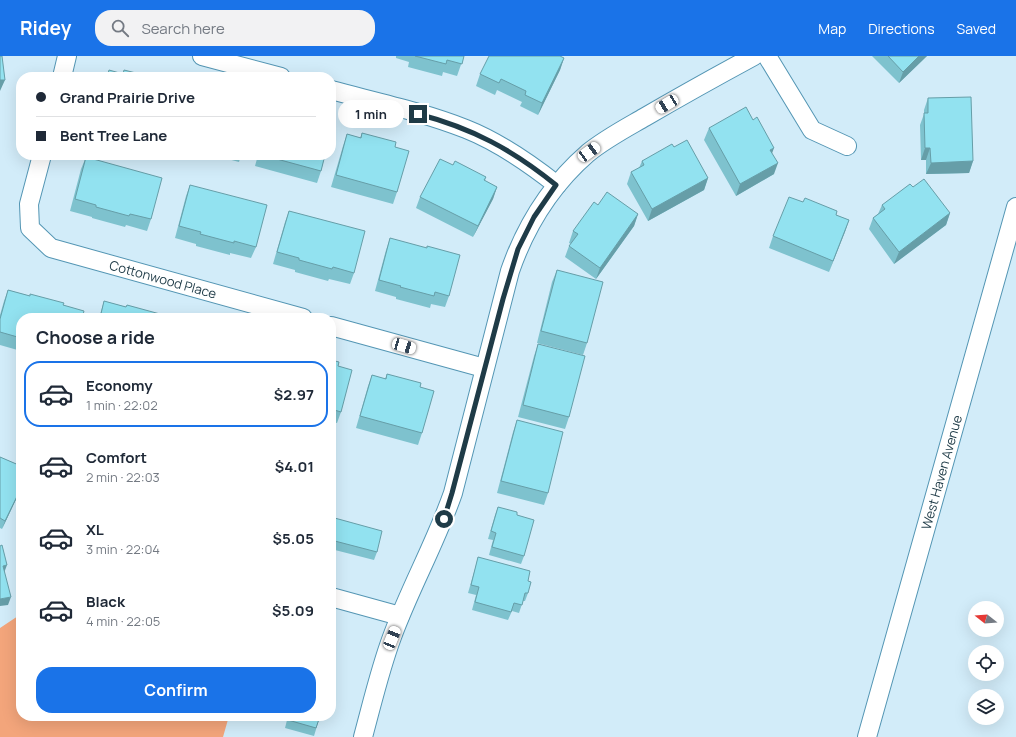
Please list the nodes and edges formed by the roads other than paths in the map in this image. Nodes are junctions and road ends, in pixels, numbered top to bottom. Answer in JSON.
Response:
{"nodes":[{"id":1,"x":67,"y":56,"type":"edge"},
{"id":2,"x":202,"y":56,"type":"edge"},
{"id":3,"x":754,"y":56,"type":"edge"},
{"id":4,"x":766,"y":56,"type":"edge"},
{"id":5,"x":63,"y":72,"type":"edge"},
{"id":6,"x":262,"y":72,"type":"edge"},
{"id":7,"x":336,"y":91,"type":"edge"},
{"id":8,"x":847,"y":146,"type":"dead end"},
{"id":9,"x":41,"y":160,"type":"edge"},
{"id":10,"x":556,"y":185,"type":"junction"},
{"id":11,"x":1016,"y":208,"type":"edge"},
{"id":12,"x":286,"y":313,"type":"edge"},
{"id":13,"x":336,"y":327,"type":"edge"},
{"id":14,"x":484,"y":368,"type":"junction"},
{"id":15,"x":336,"y":599,"type":"edge"},
{"id":16,"x":400,"y":616,"type":"junction"},
{"id":17,"x":363,"y":737,"type":"edge"},
{"id":18,"x":867,"y":737,"type":"edge"}],
"edges":[{"from":1,"to":5,"type":"street"},
{"from":2,"to":6,"type":"street"},
{"from":3,"to":10,"type":"street"},
{"from":4,"to":8,"type":"street"},
{"from":7,"to":10,"type":"street"},
{"from":9,"to":12,"type":"street","name":"Cottonwood Place"},
{"from":10,"to":14,"type":"street"},
{"from":11,"to":18,"type":"street","name":"West Haven Avenue"},
{"from":13,"to":14,"type":"street"},
{"from":14,"to":16,"type":"street"},
{"from":15,"to":16,"type":"street"},
{"from":16,"to":17,"type":"street"}]}
